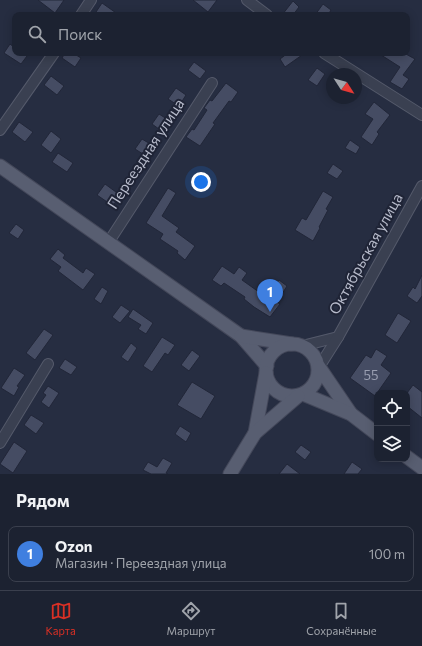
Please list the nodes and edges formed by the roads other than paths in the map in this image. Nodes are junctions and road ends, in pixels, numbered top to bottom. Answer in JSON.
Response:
{"nodes":[{"id":1,"x":91,"y":0,"type":"edge"},
{"id":2,"x":247,"y":0,"type":"edge"},
{"id":3,"x":82,"y":12,"type":"edge"},
{"id":4,"x":263,"y":12,"type":"edge"},
{"id":5,"x":52,"y":56,"type":"edge"},
{"id":6,"x":329,"y":56,"type":"edge"},
{"id":7,"x":212,"y":83,"type":"dead end"},
{"id":8,"x":422,"y":115,"type":"edge"},
{"id":9,"x":0,"y":130,"type":"edge"},
{"id":10,"x":0,"y":166,"type":"edge"},
{"id":11,"x":422,"y":186,"type":"edge"},
{"id":12,"x":108,"y":242,"type":"junction"},
{"id":13,"x":241,"y":336,"type":"junction"},
{"id":14,"x":338,"y":337,"type":"junction"},
{"id":15,"x":298,"y":345,"type":"junction"},
{"id":16,"x":48,"y":364,"type":"dead end"},
{"id":17,"x":319,"y":367,"type":"junction"},
{"id":18,"x":267,"y":368,"type":"junction"},
{"id":19,"x":301,"y":395,"type":"junction"},
{"id":20,"x":351,"y":414,"type":"junction"},
{"id":21,"x":374,"y":432,"type":"edge"},
{"id":22,"x":256,"y":433,"type":"junction"},
{"id":23,"x":0,"y":443,"type":"edge"},
{"id":24,"x":410,"y":459,"type":"edge"},
{"id":25,"x":422,"y":468,"type":"edge"},
{"id":26,"x":230,"y":474,"type":"edge"}],
"edges":[{"from":1,"to":3,"type":"street"},
{"from":2,"to":4,"type":"street"},
{"from":5,"to":9,"type":"street"},
{"from":6,"to":8,"type":"street"},
{"from":7,"to":12,"type":"street","name":"Переездная улица"},
{"from":10,"to":12,"type":"main road"},
{"from":11,"to":14,"type":"street","name":"Октябрьская улица"},
{"from":12,"to":13,"type":"main road"},
{"from":13,"to":15,"type":"main road"},
{"from":13,"to":18,"type":"main road"},
{"from":14,"to":15,"type":"street","name":"Октябрьская улица"},
{"from":14,"to":17,"type":"street","name":"Октябрьская улица"},
{"from":15,"to":17,"type":"main road"},
{"from":15,"to":18,"type":"main road"},
{"from":16,"to":23,"type":"street"},
{"from":17,"to":19,"type":"main road"},
{"from":17,"to":20,"type":"main road"},
{"from":18,"to":19,"type":"main road"},
{"from":18,"to":22,"type":"main road"},
{"from":19,"to":20,"type":"main road"},
{"from":19,"to":22,"type":"main road"},
{"from":20,"to":21,"type":"main road"},
{"from":22,"to":26,"type":"main road"},
{"from":24,"to":25,"type":"main road"}]}
